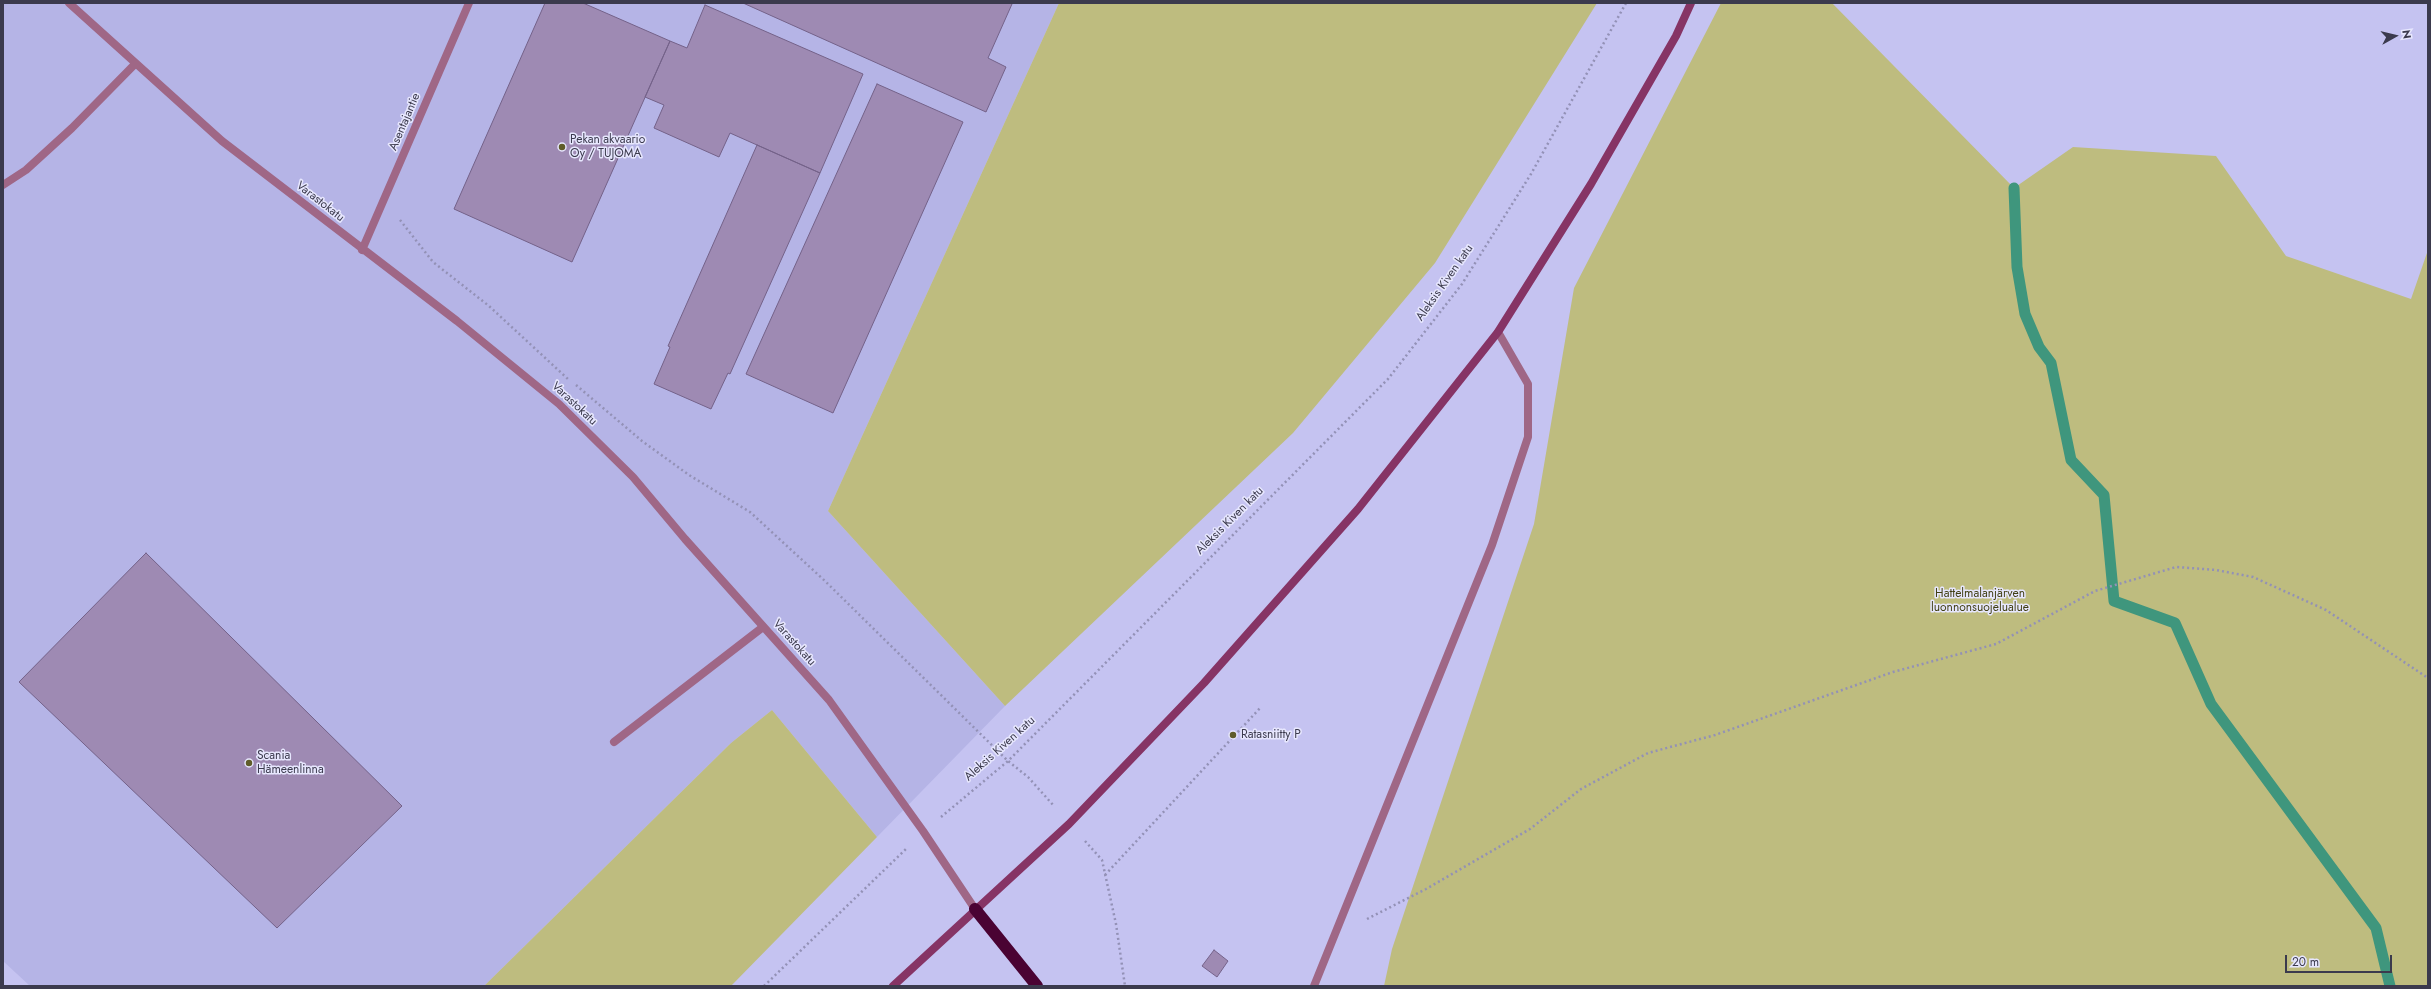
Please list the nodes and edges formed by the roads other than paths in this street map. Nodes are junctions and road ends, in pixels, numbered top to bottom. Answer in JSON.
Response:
{"nodes":[{"id":1,"x":69,"y":3,"type":"edge"},
{"id":2,"x":469,"y":3,"type":"edge"},
{"id":3,"x":1691,"y":3,"type":"edge"},
{"id":4,"x":135,"y":64,"type":"junction"},
{"id":5,"x":3,"y":185,"type":"edge"},
{"id":6,"x":362,"y":250,"type":"junction"},
{"id":7,"x":1498,"y":332,"type":"junction"},
{"id":8,"x":763,"y":627,"type":"junction"},
{"id":9,"x":614,"y":742,"type":"dead end"},
{"id":10,"x":975,"y":909,"type":"junction"},
{"id":11,"x":893,"y":986,"type":"edge"},
{"id":12,"x":1037,"y":986,"type":"edge"},
{"id":13,"x":1314,"y":986,"type":"edge"}],
"edges":[{"from":1,"to":4,"type":"street","name":"Varastokatu"},
{"from":2,"to":6,"type":"street","name":"Asentajantie"},
{"from":3,"to":7,"type":"main road"},
{"from":4,"to":5,"type":"street"},
{"from":4,"to":6,"type":"street","name":"Varastokatu"},
{"from":6,"to":8,"type":"street","name":"Varastokatu"},
{"from":7,"to":10,"type":"main road"},
{"from":7,"to":13,"type":"street"},
{"from":8,"to":9,"type":"street"},
{"from":8,"to":10,"type":"street","name":"Varastokatu"},
{"from":10,"to":11,"type":"main road"},
{"from":10,"to":12,"type":"highway"}]}
